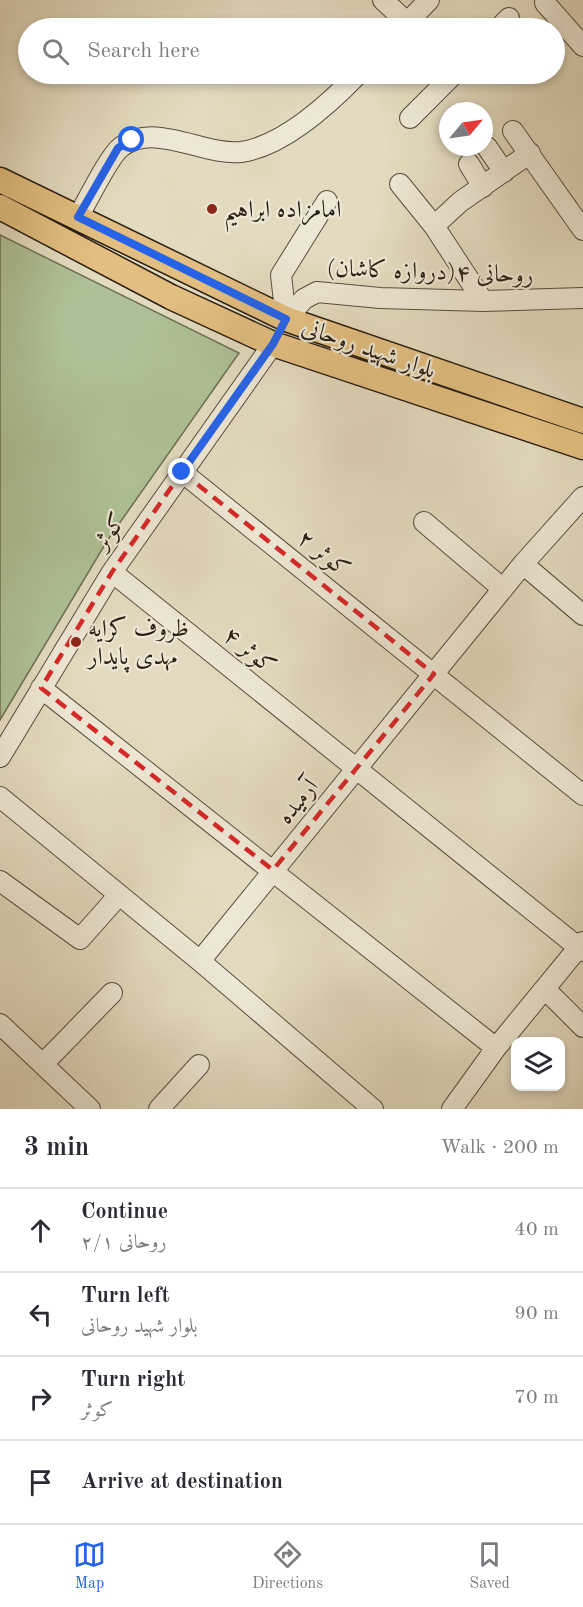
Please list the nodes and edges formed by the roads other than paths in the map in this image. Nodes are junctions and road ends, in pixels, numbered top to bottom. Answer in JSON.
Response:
{"nodes":[{"id":1,"x":383,"y":0,"type":"edge"},
{"id":2,"x":429,"y":0,"type":"edge"},
{"id":3,"x":545,"y":3,"type":"dead end"},
{"id":4,"x":399,"y":18,"type":"edge"},
{"id":5,"x":414,"y":18,"type":"edge"},
{"id":6,"x":558,"y":18,"type":"edge"},
{"id":7,"x":565,"y":26,"type":"edge"},
{"id":8,"x":583,"y":46,"type":"edge"},
{"id":9,"x":348,"y":84,"type":"edge"},
{"id":10,"x":444,"y":84,"type":"edge"},
{"id":11,"x":411,"y":118,"type":"dead end"},
{"id":12,"x":513,"y":131,"type":"dead end"},
{"id":13,"x":530,"y":153,"type":"junction"},
{"id":14,"x":493,"y":156,"type":"edge"},
{"id":15,"x":469,"y":165,"type":"dead end"},
{"id":16,"x":504,"y":172,"type":"junction"},
{"id":17,"x":0,"y":180,"type":"edge"},
{"id":18,"x":400,"y":184,"type":"dead end"},
{"id":19,"x":483,"y":187,"type":"junction"},
{"id":20,"x":327,"y":201,"type":"dead end"},
{"id":21,"x":0,"y":207,"type":"edge"},
{"id":22,"x":78,"y":217,"type":"junction"},
{"id":23,"x":581,"y":222,"type":"edge"},
{"id":24,"x":434,"y":226,"type":"junction"},
{"id":25,"x":583,"y":298,"type":"edge"},
{"id":26,"x":483,"y":301,"type":"junction"},
{"id":27,"x":286,"y":319,"type":"junction"},
{"id":28,"x":273,"y":344,"type":"junction"},
{"id":29,"x":583,"y":421,"type":"edge"},
{"id":30,"x":583,"y":447,"type":"edge"},
{"id":31,"x":182,"y":472,"type":"junction"},
{"id":32,"x":583,"y":497,"type":"edge"},
{"id":33,"x":424,"y":522,"type":"dead end"},
{"id":34,"x":523,"y":564,"type":"junction"},
{"id":35,"x":112,"y":572,"type":"junction"},
{"id":36,"x":503,"y":590,"type":"junction"},
{"id":37,"x":583,"y":615,"type":"edge"},
{"id":38,"x":434,"y":674,"type":"junction"},
{"id":39,"x":41,"y":688,"type":"junction"},
{"id":40,"x":0,"y":757,"type":"edge"},
{"id":41,"x":357,"y":768,"type":"junction"},
{"id":42,"x":583,"y":795,"type":"edge"},
{"id":43,"x":0,"y":797,"type":"edge"},
{"id":44,"x":273,"y":870,"type":"junction"},
{"id":45,"x":0,"y":881,"type":"edge"},
{"id":46,"x":119,"y":894,"type":"junction"},
{"id":47,"x":581,"y":947,"type":"edge"},
{"id":48,"x":200,"y":961,"type":"junction"},
{"id":49,"x":545,"y":989,"type":"junction"},
{"id":50,"x":112,"y":993,"type":"dead end"},
{"id":51,"x":0,"y":1024,"type":"edge"},
{"id":52,"x":583,"y":1027,"type":"edge"},
{"id":53,"x":496,"y":1048,"type":"junction"},
{"id":54,"x":43,"y":1064,"type":"junction"},
{"id":55,"x":199,"y":1065,"type":"dead end"},
{"id":56,"x":90,"y":1109,"type":"edge"},
{"id":57,"x":159,"y":1109,"type":"edge"},
{"id":58,"x":373,"y":1109,"type":"edge"},
{"id":59,"x":452,"y":1109,"type":"edge"}],
"edges":[{"from":1,"to":4,"type":"street"},
{"from":2,"to":5,"type":"street"},
{"from":3,"to":6,"type":"street"},
{"from":7,"to":8,"type":"street"},
{"from":9,"to":22,"type":"street"},
{"from":10,"to":11,"type":"street"},
{"from":12,"to":13,"type":"street"},
{"from":13,"to":16,"type":"street"},
{"from":13,"to":23,"type":"street"},
{"from":14,"to":16,"type":"street"},
{"from":15,"to":19,"type":"street"},
{"from":16,"to":19,"type":"street"},
{"from":17,"to":22,"type":"main road","name":"بلوار شهید روحانی"},
{"from":18,"to":24,"type":"street"},
{"from":19,"to":24,"type":"street"},
{"from":20,"to":27,"type":"street"},
{"from":21,"to":28,"type":"main road","name":"بلوار شهید روحانی"},
{"from":22,"to":27,"type":"main road","name":"بلوار شهید روحانی"},
{"from":24,"to":26,"type":"street"},
{"from":25,"to":26,"type":"street","name":"روحانی ۴(دروازه کاشان)"},
{"from":26,"to":27,"type":"street","name":"روحانی ۴(دروازه کاشان)"},
{"from":27,"to":28,"type":"main road"},
{"from":27,"to":29,"type":"main road","name":"بلوار شهید روحانی"},
{"from":28,"to":30,"type":"main road","name":"بلوار شهید روحانی"},
{"from":28,"to":31,"type":"street","name":"کوثر"},
{"from":31,"to":35,"type":"street","name":"کوثر"},
{"from":31,"to":38,"type":"street","name":"کوثر ۲"},
{"from":32,"to":34,"type":"street","name":"آرمیده"},
{"from":33,"to":36,"type":"street"},
{"from":34,"to":36,"type":"street","name":"آرمیده"},
{"from":34,"to":37,"type":"street"},
{"from":35,"to":39,"type":"street","name":"کوثر"},
{"from":35,"to":41,"type":"street","name":"کوثر ۴"},
{"from":36,"to":38,"type":"street","name":"آرمیده"},
{"from":38,"to":41,"type":"street","name":"آرمیده"},
{"from":38,"to":42,"type":"street","name":"کوثر ۲"},
{"from":39,"to":40,"type":"street","name":"کوثر"},
{"from":39,"to":44,"type":"street"},
{"from":41,"to":44,"type":"street","name":"آرمیده"},
{"from":41,"to":47,"type":"street","name":"کوثر ۴"},
{"from":43,"to":46,"type":"street"},
{"from":44,"to":48,"type":"street","name":"آرمیده"},
{"from":44,"to":53,"type":"street"},
{"from":45,"to":46,"type":"street"},
{"from":46,"to":48,"type":"street"},
{"from":47,"to":49,"type":"street"},
{"from":48,"to":58,"type":"street"},
{"from":49,"to":52,"type":"street"},
{"from":49,"to":53,"type":"street"},
{"from":50,"to":54,"type":"street"},
{"from":51,"to":54,"type":"street"},
{"from":53,"to":59,"type":"street"},
{"from":54,"to":56,"type":"street"},
{"from":55,"to":57,"type":"street"}]}
